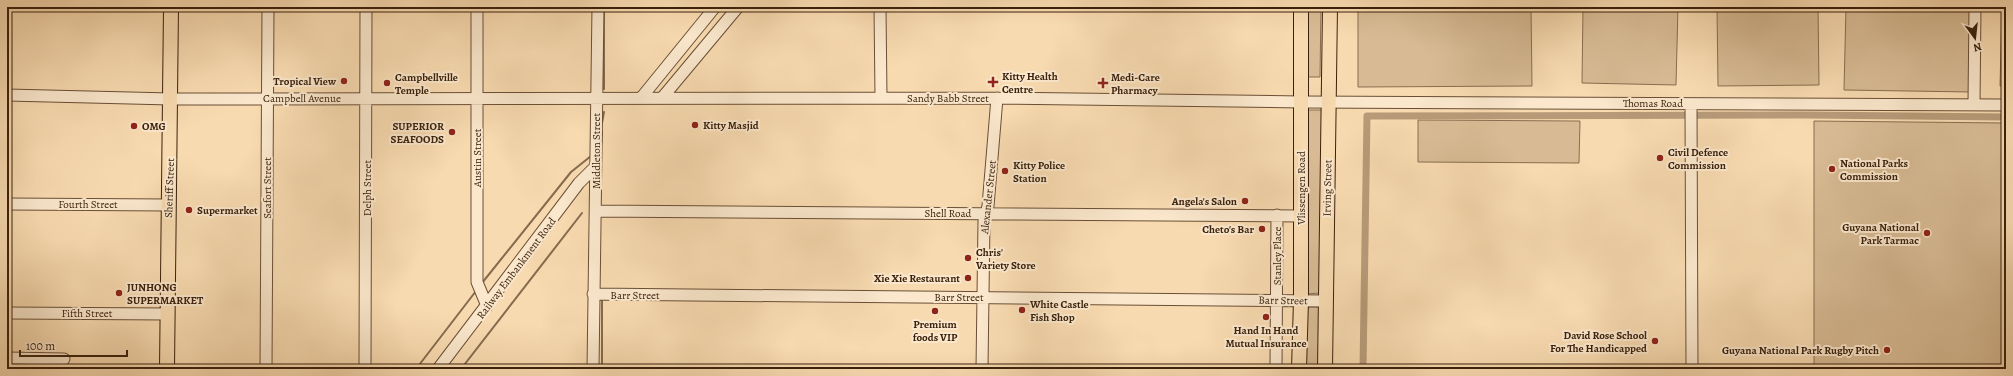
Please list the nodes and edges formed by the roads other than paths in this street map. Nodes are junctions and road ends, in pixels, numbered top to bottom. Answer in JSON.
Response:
{"nodes":[{"id":1,"x":171,"y":7,"type":"edge"},
{"id":2,"x":268,"y":7,"type":"edge"},
{"id":3,"x":366,"y":7,"type":"edge"},
{"id":4,"x":477,"y":7,"type":"edge"},
{"id":5,"x":598,"y":7,"type":"edge"},
{"id":6,"x":715,"y":7,"type":"edge"},
{"id":7,"x":738,"y":7,"type":"edge"},
{"id":8,"x":880,"y":7,"type":"edge"},
{"id":9,"x":1301,"y":7,"type":"edge"},
{"id":10,"x":1330,"y":7,"type":"edge"},
{"id":11,"x":1975,"y":7,"type":"edge"},
{"id":12,"x":7,"y":95,"type":"edge"},
{"id":13,"x":267,"y":98,"type":"junction"},
{"id":14,"x":366,"y":98,"type":"junction"},
{"id":15,"x":477,"y":98,"type":"junction"},
{"id":16,"x":641,"y":98,"type":"junction"},
{"id":17,"x":662,"y":98,"type":"junction"},
{"id":18,"x":881,"y":98,"type":"junction"},
{"id":19,"x":997,"y":98,"type":"junction"},
{"id":20,"x":171,"y":99,"type":"junction"},
{"id":21,"x":596,"y":99,"type":"junction"},
{"id":22,"x":1301,"y":102,"type":"junction"},
{"id":23,"x":1328,"y":102,"type":"junction"},
{"id":24,"x":1974,"y":104,"type":"junction"},
{"id":25,"x":2006,"y":105,"type":"edge"},
{"id":26,"x":1691,"y":107,"type":"junction"},
{"id":27,"x":595,"y":167,"type":"junction"},
{"id":28,"x":579,"y":183,"type":"junction"},
{"id":29,"x":596,"y":187,"type":"junction"},
{"id":30,"x":7,"y":204,"type":"edge"},
{"id":31,"x":168,"y":205,"type":"junction"},
{"id":32,"x":596,"y":210,"type":"junction"},
{"id":33,"x":986,"y":213,"type":"junction"},
{"id":34,"x":1277,"y":215,"type":"junction"},
{"id":35,"x":1300,"y":216,"type":"junction"},
{"id":36,"x":593,"y":294,"type":"junction"},
{"id":37,"x":982,"y":297,"type":"junction"},
{"id":38,"x":1277,"y":299,"type":"junction"},
{"id":39,"x":1300,"y":300,"type":"junction"},
{"id":40,"x":1326,"y":301,"type":"junction"},
{"id":41,"x":485,"y":302,"type":"junction"},
{"id":42,"x":7,"y":313,"type":"edge"},
{"id":43,"x":167,"y":314,"type":"junction"},
{"id":44,"x":7,"y":358,"type":"edge"},
{"id":45,"x":64,"y":359,"type":"dead end"},
{"id":46,"x":167,"y":369,"type":"edge"},
{"id":47,"x":266,"y":369,"type":"edge"},
{"id":48,"x":365,"y":369,"type":"edge"},
{"id":49,"x":438,"y":369,"type":"edge"},
{"id":50,"x":593,"y":369,"type":"edge"},
{"id":51,"x":982,"y":369,"type":"edge"},
{"id":52,"x":1276,"y":369,"type":"edge"},
{"id":53,"x":1299,"y":369,"type":"edge"},
{"id":54,"x":1325,"y":369,"type":"edge"},
{"id":55,"x":1692,"y":369,"type":"edge"}],
"edges":[{"from":1,"to":20,"type":"main road","name":"Sheriff Street"},
{"from":2,"to":13,"type":"street","name":"Seafort Street"},
{"from":3,"to":14,"type":"street","name":"Delph Street"},
{"from":4,"to":15,"type":"street","name":"Austin Street"},
{"from":5,"to":21,"type":"street","name":"Middleton Street"},
{"from":6,"to":16,"type":"street"},
{"from":7,"to":17,"type":"street"},
{"from":8,"to":18,"type":"street"},
{"from":9,"to":22,"type":"main road","name":"Vlissengen Road"},
{"from":10,"to":23,"type":"main road","name":"Irving Street"},
{"from":11,"to":24,"type":"street"},
{"from":12,"to":20,"type":"street","name":"Campbell Avenue"},
{"from":13,"to":14,"type":"street","name":"Campbell Avenue"},
{"from":13,"to":20,"type":"street","name":"Campbell Avenue"},
{"from":13,"to":47,"type":"street","name":"Seafort Street"},
{"from":14,"to":15,"type":"street","name":"Campbell Avenue"},
{"from":14,"to":48,"type":"street","name":"Delph Street"},
{"from":15,"to":21,"type":"street","name":"Campbell Avenue"},
{"from":15,"to":41,"type":"street","name":"Austin Street"},
{"from":16,"to":17,"type":"street","name":"Sandy Babb Street"},
{"from":16,"to":21,"type":"street","name":"Sandy Babb Street"},
{"from":17,"to":18,"type":"street","name":"Sandy Babb Street"},
{"from":18,"to":19,"type":"street","name":"Sandy Babb Street"},
{"from":19,"to":22,"type":"street","name":"Sandy Babb Street"},
{"from":19,"to":33,"type":"street","name":"Alexander Street"},
{"from":20,"to":31,"type":"main road","name":"Sheriff Street"},
{"from":21,"to":27,"type":"street","name":"Middleton Street"},
{"from":22,"to":23,"type":"street","name":"Thomas Road"},
{"from":22,"to":35,"type":"main road","name":"Vlissengen Road"},
{"from":23,"to":26,"type":"street","name":"Thomas Road"},
{"from":23,"to":40,"type":"main road","name":"Irving Street"},
{"from":24,"to":25,"type":"street","name":"Thomas Road"},
{"from":24,"to":26,"type":"street","name":"Thomas Road"},
{"from":26,"to":55,"type":"street"},
{"from":27,"to":28,"type":"street","name":"Railway Embankment Road"},
{"from":27,"to":29,"type":"street","name":"Middleton Street"},
{"from":28,"to":29,"type":"street"},
{"from":28,"to":41,"type":"street","name":"Railway Embankment Road"},
{"from":29,"to":32,"type":"street","name":"Middleton Street"},
{"from":30,"to":31,"type":"street","name":"Fourth Street"},
{"from":31,"to":43,"type":"main road","name":"Sheriff Street"},
{"from":32,"to":33,"type":"street","name":"Shell Road"},
{"from":32,"to":36,"type":"street","name":"Middleton Street"},
{"from":33,"to":34,"type":"street","name":"Shell Road"},
{"from":33,"to":37,"type":"street","name":"Alexander Street"},
{"from":34,"to":35,"type":"street","name":"Shell Road"},
{"from":34,"to":38,"type":"street","name":"Stanley Place"},
{"from":35,"to":39,"type":"main road","name":"Vlissengen Road"},
{"from":36,"to":37,"type":"street","name":"Barr Street"},
{"from":36,"to":50,"type":"street","name":"Middleton Street"},
{"from":37,"to":38,"type":"street","name":"Barr Street"},
{"from":37,"to":51,"type":"street","name":"Alexander Street"},
{"from":38,"to":39,"type":"street","name":"Barr Street"},
{"from":38,"to":52,"type":"street","name":"Stanley Place"},
{"from":39,"to":40,"type":"street","name":"Barr Street"},
{"from":39,"to":53,"type":"main road","name":"Vlissengen Road"},
{"from":40,"to":54,"type":"main road","name":"Irving Street"},
{"from":41,"to":49,"type":"street","name":"Railway Embankment Road"},
{"from":42,"to":43,"type":"street","name":"Fifth Street"},
{"from":43,"to":46,"type":"main road","name":"Sheriff Street"},
{"from":44,"to":45,"type":"street"}]}
